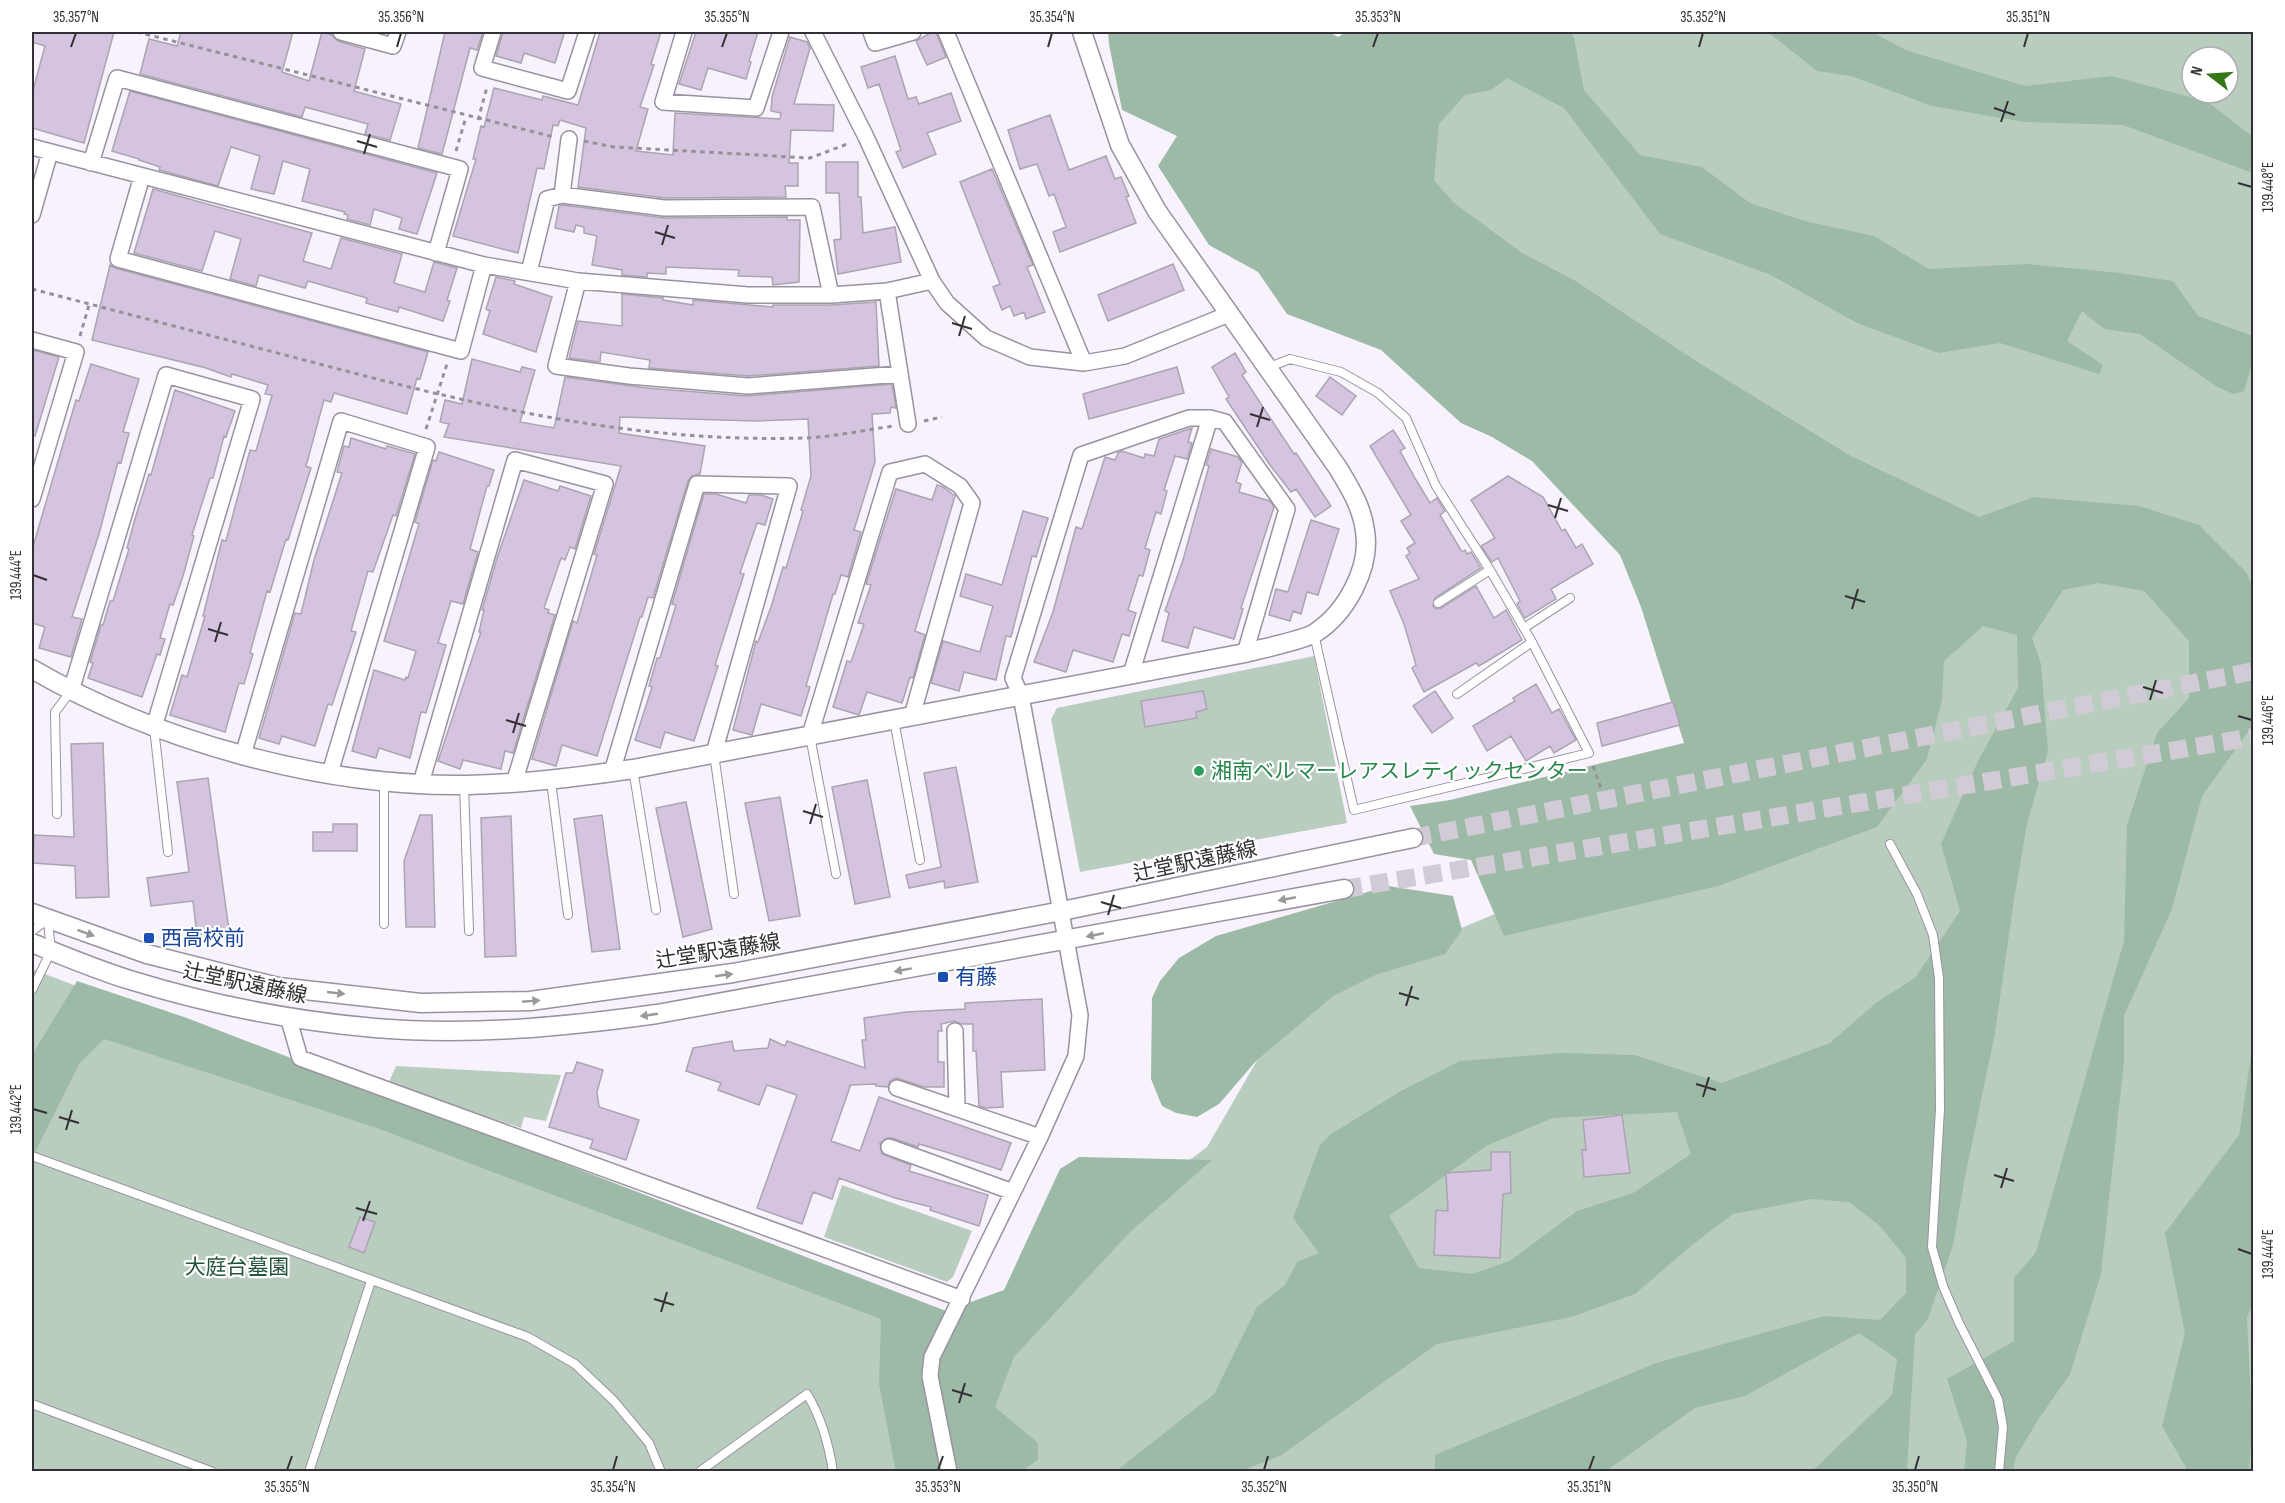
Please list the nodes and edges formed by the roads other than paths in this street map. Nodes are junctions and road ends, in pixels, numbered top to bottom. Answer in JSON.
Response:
{"nodes":[{"id":1,"x":341,"y":32,"type":"edge"},
{"id":2,"x":398,"y":32,"type":"edge"},
{"id":3,"x":493,"y":32,"type":"edge"},
{"id":4,"x":587,"y":32,"type":"edge"},
{"id":5,"x":684,"y":32,"type":"edge"},
{"id":6,"x":781,"y":32,"type":"edge"},
{"id":7,"x":813,"y":32,"type":"edge"},
{"id":8,"x":871,"y":32,"type":"edge"},
{"id":9,"x":914,"y":32,"type":"edge"},
{"id":10,"x":946,"y":32,"type":"edge"},
{"id":11,"x":1082,"y":32,"type":"edge"},
{"id":12,"x":569,"y":139,"type":"road end"},
{"id":13,"x":32,"y":147,"type":"edge"},
{"id":14,"x":50,"y":152,"type":"junction"},
{"id":15,"x":91,"y":163,"type":"junction"},
{"id":16,"x":142,"y":176,"type":"junction"},
{"id":17,"x":562,"y":195,"type":"junction"},
{"id":18,"x":32,"y":215,"type":"edge"},
{"id":19,"x":436,"y":253,"type":"junction"},
{"id":20,"x":484,"y":265,"type":"junction"},
{"id":21,"x":529,"y":272,"type":"junction"},
{"id":22,"x":578,"y":281,"type":"junction"},
{"id":23,"x":932,"y":281,"type":"junction"},
{"id":24,"x":887,"y":291,"type":"junction"},
{"id":25,"x":831,"y":295,"type":"junction"},
{"id":26,"x":1228,"y":314,"type":"junction"},
{"id":27,"x":32,"y":340,"type":"edge"},
{"id":28,"x":1084,"y":363,"type":"junction"},
{"id":29,"x":1267,"y":368,"type":"junction"},
{"id":30,"x":900,"y":374,"type":"junction"},
{"id":31,"x":1210,"y":417,"type":"junction"},
{"id":32,"x":908,"y":424,"type":"road end"},
{"id":33,"x":32,"y":499,"type":"edge"},
{"id":34,"x":1490,"y":570,"type":"junction"},
{"id":35,"x":1570,"y":598,"type":"dead end"},
{"id":36,"x":1438,"y":603,"type":"dead end"},
{"id":37,"x":1524,"y":628,"type":"junction"},
{"id":38,"x":1314,"y":634,"type":"junction"},
{"id":39,"x":1532,"y":642,"type":"junction"},
{"id":40,"x":1245,"y":653,"type":"junction"},
{"id":41,"x":32,"y":669,"type":"edge"},
{"id":42,"x":1131,"y":674,"type":"junction"},
{"id":43,"x":71,"y":692,"type":"junction"},
{"id":44,"x":1457,"y":694,"type":"dead end"},
{"id":45,"x":1021,"y":696,"type":"junction"},
{"id":46,"x":903,"y":718,"type":"junction"},
{"id":47,"x":154,"y":727,"type":"junction"},
{"id":48,"x":810,"y":735,"type":"junction"},
{"id":49,"x":714,"y":753,"type":"junction"},
{"id":50,"x":243,"y":755,"type":"junction"},
{"id":51,"x":633,"y":769,"type":"junction"},
{"id":52,"x":612,"y":772,"type":"junction"},
{"id":53,"x":330,"y":773,"type":"junction"},
{"id":54,"x":384,"y":780,"type":"junction"},
{"id":55,"x":551,"y":781,"type":"junction"},
{"id":56,"x":421,"y":783,"type":"junction"},
{"id":57,"x":513,"y":783,"type":"junction"},
{"id":58,"x":464,"y":785,"type":"junction"},
{"id":59,"x":57,"y":814,"type":"dead end"},
{"id":60,"x":1413,"y":838,"type":"tunnel mouth"},
{"id":61,"x":1890,"y":844,"type":"dead end"},
{"id":62,"x":168,"y":852,"type":"dead end"},
{"id":63,"x":920,"y":860,"type":"dead end"},
{"id":64,"x":836,"y":874,"type":"dead end"},
{"id":65,"x":1344,"y":889,"type":"tunnel mouth"},
{"id":66,"x":735,"y":894,"type":"dead end"},
{"id":67,"x":656,"y":910,"type":"dead end"},
{"id":68,"x":1062,"y":911,"type":"junction"},
{"id":69,"x":568,"y":915,"type":"dead end"},
{"id":70,"x":40,"y":916,"type":"edge"},
{"id":71,"x":384,"y":924,"type":"dead end"},
{"id":72,"x":32,"y":931,"type":"edge"},
{"id":73,"x":469,"y":931,"type":"dead end"},
{"id":74,"x":1067,"y":940,"type":"junction"},
{"id":75,"x":32,"y":943,"type":"edge"},
{"id":76,"x":51,"y":951,"type":"junction"},
{"id":77,"x":32,"y":990,"type":"edge"},
{"id":78,"x":288,"y":1017,"type":"junction"},
{"id":79,"x":955,"y":1031,"type":"dead end"},
{"id":80,"x":897,"y":1088,"type":"dead end"},
{"id":81,"x":957,"y":1108,"type":"junction"},
{"id":82,"x":1040,"y":1137,"type":"junction"},
{"id":83,"x":889,"y":1147,"type":"dead end"},
{"id":84,"x":32,"y":1156,"type":"edge"},
{"id":85,"x":1013,"y":1192,"type":"junction"},
{"id":86,"x":371,"y":1281,"type":"junction"},
{"id":87,"x":962,"y":1299,"type":"junction"},
{"id":88,"x":32,"y":1404,"type":"edge"},
{"id":89,"x":213,"y":1472,"type":"edge"},
{"id":90,"x":309,"y":1472,"type":"edge"},
{"id":91,"x":661,"y":1472,"type":"edge"},
{"id":92,"x":699,"y":1472,"type":"edge"},
{"id":93,"x":833,"y":1472,"type":"edge"},
{"id":94,"x":950,"y":1472,"type":"edge"},
{"id":95,"x":2000,"y":1472,"type":"edge"}],
"edges":[{"from":1,"to":2,"type":"street"},
{"from":3,"to":4,"type":"street"},
{"from":5,"to":6,"type":"street"},
{"from":7,"to":23,"type":"street"},
{"from":8,"to":9,"type":"street"},
{"from":10,"to":28,"type":"street"},
{"from":11,"to":26,"type":"street"},
{"from":12,"to":17,"type":"street"},
{"from":13,"to":14,"type":"street"},
{"from":14,"to":15,"type":"street"},
{"from":14,"to":18,"type":"street"},
{"from":15,"to":16,"type":"street"},
{"from":15,"to":19,"type":"street"},
{"from":16,"to":19,"type":"street"},
{"from":16,"to":20,"type":"street"},
{"from":17,"to":21,"type":"street"},
{"from":17,"to":25,"type":"street"},
{"from":19,"to":20,"type":"street"},
{"from":20,"to":21,"type":"street"},
{"from":21,"to":22,"type":"street"},
{"from":22,"to":25,"type":"street"},
{"from":22,"to":30,"type":"street"},
{"from":23,"to":24,"type":"street"},
{"from":23,"to":28,"type":"street"},
{"from":24,"to":25,"type":"street"},
{"from":24,"to":30,"type":"street"},
{"from":26,"to":28,"type":"street"},
{"from":26,"to":29,"type":"street"},
{"from":27,"to":33,"type":"street"},
{"from":29,"to":34,"type":"lane"},
{"from":29,"to":38,"type":"street"},
{"from":30,"to":32,"type":"street"},
{"from":31,"to":40,"type":"street"},
{"from":31,"to":42,"type":"street"},
{"from":31,"to":45,"type":"street"},
{"from":34,"to":36,"type":"lane"},
{"from":34,"to":37,"type":"lane"},
{"from":35,"to":37,"type":"lane"},
{"from":37,"to":39,"type":"lane"},
{"from":38,"to":39,"type":"lane"},
{"from":38,"to":40,"type":"street"},
{"from":39,"to":44,"type":"lane"},
{"from":40,"to":42,"type":"street"},
{"from":41,"to":43,"type":"street"},
{"from":42,"to":45,"type":"street"},
{"from":43,"to":47,"type":"street"},
{"from":43,"to":47,"type":"street"},
{"from":43,"to":59,"type":"lane"},
{"from":45,"to":46,"type":"street"},
{"from":45,"to":68,"type":"street"},
{"from":46,"to":48,"type":"street"},
{"from":46,"to":48,"type":"street"},
{"from":46,"to":63,"type":"lane"},
{"from":47,"to":50,"type":"street"},
{"from":47,"to":62,"type":"lane"},
{"from":48,"to":49,"type":"street"},
{"from":48,"to":64,"type":"lane"},
{"from":49,"to":51,"type":"street"},
{"from":49,"to":52,"type":"street"},
{"from":49,"to":66,"type":"lane"},
{"from":50,"to":53,"type":"street"},
{"from":50,"to":53,"type":"street"},
{"from":51,"to":52,"type":"street"},
{"from":51,"to":67,"type":"lane"},
{"from":52,"to":55,"type":"street"},
{"from":53,"to":54,"type":"street"},
{"from":54,"to":56,"type":"street"},
{"from":54,"to":71,"type":"lane"},
{"from":55,"to":57,"type":"street"},
{"from":55,"to":69,"type":"lane"},
{"from":56,"to":57,"type":"street"},
{"from":56,"to":58,"type":"street"},
{"from":57,"to":58,"type":"street"},
{"from":58,"to":73,"type":"lane"},
{"from":60,"to":68,"type":"street","name":"辻堂駅遠藤線"},
{"from":61,"to":95,"type":"lane"},
{"from":65,"to":74,"type":"street","name":"辻堂駅遠藤線","one_way":true},
{"from":70,"to":68,"type":"street","name":"辻堂駅遠藤線","one_way":true},
{"from":68,"to":74,"type":"street"},
{"from":70,"to":72,"type":"lane"},
{"from":70,"to":76,"type":"lane"},
{"from":74,"to":78,"type":"street","name":"辻堂駅遠藤線","one_way":true},
{"from":74,"to":82,"type":"street"},
{"from":75,"to":76,"type":"street","name":"辻堂駅遠藤線"},
{"from":76,"to":77,"type":"lane"},
{"from":76,"to":78,"type":"street","name":"辻堂駅遠藤線"},
{"from":78,"to":87,"type":"street"},
{"from":79,"to":81,"type":"street"},
{"from":80,"to":81,"type":"street"},
{"from":81,"to":82,"type":"street"},
{"from":82,"to":85,"type":"street"},
{"from":83,"to":85,"type":"street"},
{"from":84,"to":86,"type":"lane"},
{"from":85,"to":87,"type":"street"},
{"from":86,"to":90,"type":"lane"},
{"from":86,"to":91,"type":"lane"},
{"from":87,"to":94,"type":"street"},
{"from":88,"to":89,"type":"lane"},
{"from":92,"to":93,"type":"lane"}]}
